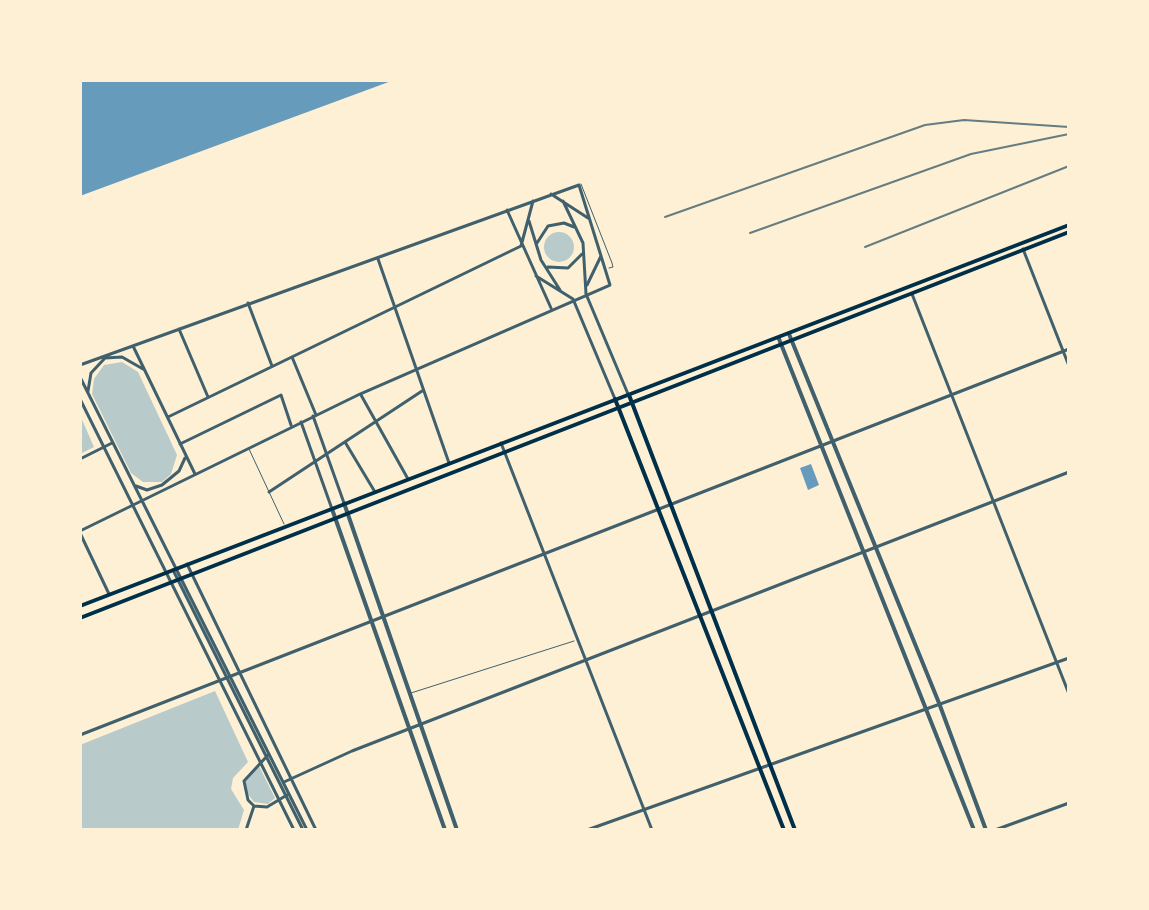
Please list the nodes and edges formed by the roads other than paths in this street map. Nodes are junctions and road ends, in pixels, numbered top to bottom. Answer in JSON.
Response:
{"nodes":[{"id":1,"x":579,"y":185,"type":"junction"},
{"id":2,"x":551,"y":194,"type":"junction"},
{"id":3,"x":533,"y":201,"type":"junction"},
{"id":4,"x":563,"y":201,"type":"junction"},
{"id":5,"x":507,"y":210,"type":"junction"},
{"id":6,"x":528,"y":217,"type":"junction"},
{"id":7,"x":590,"y":221,"type":"junction"},
{"id":8,"x":1069,"y":225,"type":"edge"},
{"id":9,"x":577,"y":230,"type":"junction"},
{"id":10,"x":1069,"y":232,"type":"edge"},
{"id":11,"x":521,"y":246,"type":"junction"},
{"id":12,"x":536,"y":247,"type":"junction"},
{"id":13,"x":1023,"y":249,"type":"junction"},
{"id":14,"x":584,"y":251,"type":"junction"},
{"id":15,"x":601,"y":256,"type":"junction"},
{"id":16,"x":378,"y":259,"type":"junction"},
{"id":17,"x":545,"y":266,"type":"junction"},
{"id":18,"x":605,"y":268,"type":"junction"},
{"id":19,"x":536,"y":276,"type":"junction"},
{"id":20,"x":587,"y":285,"type":"junction"},
{"id":21,"x":562,"y":292,"type":"junction"},
{"id":22,"x":586,"y":294,"type":"junction"},
{"id":23,"x":912,"y":294,"type":"junction"},
{"id":24,"x":573,"y":299,"type":"junction"},
{"id":25,"x":248,"y":303,"type":"junction"},
{"id":26,"x":394,"y":306,"type":"junction"},
{"id":27,"x":551,"y":308,"type":"junction"},
{"id":28,"x":179,"y":329,"type":"junction"},
{"id":29,"x":789,"y":334,"type":"junction"},
{"id":30,"x":779,"y":339,"type":"junction"},
{"id":31,"x":793,"y":342,"type":"junction"},
{"id":32,"x":133,"y":346,"type":"junction"},
{"id":33,"x":782,"y":346,"type":"junction"},
{"id":34,"x":1069,"y":349,"type":"edge"},
{"id":35,"x":1063,"y":351,"type":"junction"},
{"id":36,"x":292,"y":357,"type":"junction"},
{"id":37,"x":80,"y":365,"type":"edge"},
{"id":38,"x":272,"y":366,"type":"junction"},
{"id":39,"x":1069,"y":366,"type":"edge"},
{"id":40,"x":416,"y":369,"type":"junction"},
{"id":41,"x":146,"y":371,"type":"junction"},
{"id":42,"x":80,"y":377,"type":"edge"},
{"id":43,"x":422,"y":391,"type":"junction"},
{"id":44,"x":360,"y":394,"type":"junction"},
{"id":45,"x":628,"y":394,"type":"junction"},
{"id":46,"x":950,"y":396,"type":"junction"},
{"id":47,"x":208,"y":397,"type":"junction"},
{"id":48,"x":90,"y":398,"type":"junction"},
{"id":49,"x":80,"y":399,"type":"edge"},
{"id":50,"x":615,"y":399,"type":"junction"},
{"id":51,"x":632,"y":404,"type":"junction"},
{"id":52,"x":619,"y":409,"type":"junction"},
{"id":53,"x":314,"y":416,"type":"junction"},
{"id":54,"x":168,"y":417,"type":"junction"},
{"id":55,"x":376,"y":421,"type":"junction"},
{"id":56,"x":301,"y":422,"type":"junction"},
{"id":57,"x":292,"y":427,"type":"junction"},
{"id":58,"x":834,"y":441,"type":"junction"},
{"id":59,"x":345,"y":442,"type":"junction"},
{"id":60,"x":113,"y":443,"type":"junction"},
{"id":61,"x":501,"y":443,"type":"junction"},
{"id":62,"x":180,"y":444,"type":"junction"},
{"id":63,"x":822,"y":446,"type":"junction"},
{"id":64,"x":104,"y":447,"type":"junction"},
{"id":65,"x":249,"y":448,"type":"junction"},
{"id":66,"x":505,"y":452,"type":"junction"},
{"id":67,"x":327,"y":454,"type":"junction"},
{"id":68,"x":186,"y":455,"type":"junction"},
{"id":69,"x":80,"y":459,"type":"edge"},
{"id":70,"x":314,"y":462,"type":"junction"},
{"id":71,"x":449,"y":463,"type":"junction"},
{"id":72,"x":1069,"y":472,"type":"edge"},
{"id":73,"x":195,"y":474,"type":"junction"},
{"id":74,"x":408,"y":479,"type":"junction"},
{"id":75,"x":133,"y":484,"type":"junction"},
{"id":76,"x":269,"y":492,"type":"junction"},
{"id":77,"x":375,"y":492,"type":"junction"},
{"id":78,"x":142,"y":501,"type":"junction"},
{"id":79,"x":344,"y":503,"type":"junction"},
{"id":80,"x":994,"y":503,"type":"junction"},
{"id":81,"x":133,"y":505,"type":"junction"},
{"id":82,"x":668,"y":505,"type":"junction"},
{"id":83,"x":332,"y":509,"type":"junction"},
{"id":84,"x":658,"y":509,"type":"junction"},
{"id":85,"x":348,"y":513,"type":"junction"},
{"id":86,"x":335,"y":519,"type":"junction"},
{"id":87,"x":285,"y":526,"type":"junction"},
{"id":88,"x":80,"y":532,"type":"edge"},
{"id":89,"x":876,"y":548,"type":"junction"},
{"id":90,"x":865,"y":553,"type":"junction"},
{"id":91,"x":545,"y":555,"type":"junction"},
{"id":92,"x":187,"y":564,"type":"junction"},
{"id":93,"x":175,"y":569,"type":"junction"},
{"id":94,"x":166,"y":573,"type":"junction"},
{"id":95,"x":192,"y":575,"type":"junction"},
{"id":96,"x":180,"y":580,"type":"junction"},
{"id":97,"x":171,"y":583,"type":"junction"},
{"id":98,"x":109,"y":594,"type":"junction"},
{"id":99,"x":80,"y":606,"type":"edge"},
{"id":100,"x":710,"y":613,"type":"junction"},
{"id":101,"x":382,"y":617,"type":"junction"},
{"id":102,"x":80,"y":618,"type":"edge"},
{"id":103,"x":699,"y":618,"type":"junction"},
{"id":104,"x":371,"y":621,"type":"junction"},
{"id":105,"x":577,"y":640,"type":"junction"},
{"id":106,"x":1069,"y":658,"type":"edge"},
{"id":107,"x":585,"y":662,"type":"junction"},
{"id":108,"x":1056,"y":662,"type":"junction"},
{"id":109,"x":237,"y":673,"type":"junction"},
{"id":110,"x":229,"y":677,"type":"junction"},
{"id":111,"x":220,"y":681,"type":"junction"},
{"id":112,"x":409,"y":693,"type":"junction"},
{"id":113,"x":1069,"y":694,"type":"edge"},
{"id":114,"x":939,"y":703,"type":"junction"},
{"id":115,"x":926,"y":706,"type":"junction"},
{"id":116,"x":420,"y":725,"type":"junction"},
{"id":117,"x":409,"y":729,"type":"junction"},
{"id":118,"x":80,"y":735,"type":"edge"},
{"id":119,"x":268,"y":755,"type":"junction"},
{"id":120,"x":261,"y":762,"type":"junction"},
{"id":121,"x":769,"y":765,"type":"junction"},
{"id":122,"x":759,"y":769,"type":"junction"},
{"id":123,"x":290,"y":778,"type":"junction"},
{"id":124,"x":284,"y":782,"type":"junction"},
{"id":125,"x":288,"y":794,"type":"junction"},
{"id":126,"x":280,"y":801,"type":"junction"},
{"id":127,"x":1069,"y":803,"type":"edge"},
{"id":128,"x":254,"y":806,"type":"junction"},
{"id":129,"x":645,"y":810,"type":"junction"},
{"id":130,"x":246,"y":830,"type":"edge"},
{"id":131,"x":294,"y":830,"type":"edge"},
{"id":132,"x":305,"y":830,"type":"edge"},
{"id":133,"x":316,"y":830,"type":"edge"},
{"id":134,"x":445,"y":830,"type":"edge"},
{"id":135,"x":457,"y":830,"type":"edge"},
{"id":136,"x":587,"y":830,"type":"edge"},
{"id":137,"x":652,"y":830,"type":"edge"},
{"id":138,"x":784,"y":830,"type":"edge"},
{"id":139,"x":795,"y":830,"type":"edge"},
{"id":140,"x":974,"y":830,"type":"edge"},
{"id":141,"x":986,"y":830,"type":"edge"},
{"id":142,"x":995,"y":830,"type":"edge"}],
"edges":[{"from":1,"to":2,"type":"street"},
{"from":1,"to":7,"type":"street"},
{"from":1,"to":18,"type":"lane"},
{"from":2,"to":3,"type":"street"},
{"from":2,"to":4,"type":"street"},
{"from":3,"to":5,"type":"street"},
{"from":3,"to":6,"type":"street"},
{"from":4,"to":7,"type":"street"},
{"from":4,"to":9,"type":"street"},
{"from":5,"to":11,"type":"street"},
{"from":5,"to":16,"type":"street"},
{"from":6,"to":11,"type":"street"},
{"from":6,"to":12,"type":"street"},
{"from":7,"to":15,"type":"street"},
{"from":8,"to":29,"type":"main road"},
{"from":9,"to":12,"type":"street"},
{"from":9,"to":14,"type":"street"},
{"from":10,"to":13,"type":"main road"},
{"from":11,"to":19,"type":"street"},
{"from":11,"to":26,"type":"street"},
{"from":12,"to":17,"type":"street"},
{"from":13,"to":23,"type":"main road"},
{"from":13,"to":35,"type":"street"},
{"from":14,"to":17,"type":"street"},
{"from":14,"to":20,"type":"street"},
{"from":15,"to":18,"type":"street"},
{"from":15,"to":20,"type":"street"},
{"from":16,"to":25,"type":"street"},
{"from":16,"to":26,"type":"street"},
{"from":17,"to":21,"type":"street"},
{"from":18,"to":22,"type":"street"},
{"from":19,"to":21,"type":"street"},
{"from":19,"to":27,"type":"street"},
{"from":20,"to":22,"type":"street"},
{"from":21,"to":24,"type":"street"},
{"from":22,"to":24,"type":"street"},
{"from":22,"to":45,"type":"street"},
{"from":23,"to":31,"type":"main road"},
{"from":23,"to":46,"type":"street"},
{"from":24,"to":27,"type":"street"},
{"from":24,"to":50,"type":"street"},
{"from":25,"to":28,"type":"street"},
{"from":25,"to":38,"type":"street"},
{"from":26,"to":36,"type":"street"},
{"from":26,"to":40,"type":"street"},
{"from":27,"to":40,"type":"street"},
{"from":28,"to":32,"type":"street"},
{"from":28,"to":47,"type":"street"},
{"from":29,"to":30,"type":"main road"},
{"from":29,"to":31,"type":"street"},
{"from":30,"to":33,"type":"street"},
{"from":30,"to":45,"type":"main road"},
{"from":31,"to":33,"type":"main road"},
{"from":31,"to":58,"type":"street"},
{"from":32,"to":37,"type":"street"},
{"from":32,"to":41,"type":"street"},
{"from":33,"to":51,"type":"main road"},
{"from":33,"to":63,"type":"street"},
{"from":34,"to":35,"type":"street"},
{"from":35,"to":39,"type":"street"},
{"from":35,"to":46,"type":"street"},
{"from":36,"to":38,"type":"street"},
{"from":36,"to":53,"type":"street"},
{"from":38,"to":47,"type":"street"},
{"from":40,"to":43,"type":"street"},
{"from":40,"to":44,"type":"street"},
{"from":41,"to":48,"type":"street"},
{"from":41,"to":54,"type":"street"},
{"from":42,"to":48,"type":"street"},
{"from":43,"to":55,"type":"street"},
{"from":43,"to":71,"type":"street"},
{"from":44,"to":53,"type":"street"},
{"from":44,"to":55,"type":"street"},
{"from":45,"to":50,"type":"main road"},
{"from":45,"to":51,"type":"main road"},
{"from":46,"to":58,"type":"street"},
{"from":46,"to":80,"type":"street"},
{"from":47,"to":54,"type":"street"},
{"from":48,"to":60,"type":"street"},
{"from":49,"to":64,"type":"street"},
{"from":50,"to":52,"type":"main road"},
{"from":50,"to":61,"type":"main road"},
{"from":51,"to":52,"type":"main road"},
{"from":51,"to":82,"type":"main road"},
{"from":52,"to":66,"type":"main road"},
{"from":52,"to":84,"type":"main road"},
{"from":53,"to":56,"type":"street"},
{"from":53,"to":67,"type":"street"},
{"from":54,"to":62,"type":"street"},
{"from":55,"to":59,"type":"street"},
{"from":55,"to":74,"type":"street"},
{"from":56,"to":57,"type":"street"},
{"from":56,"to":70,"type":"street"},
{"from":57,"to":62,"type":"street"},
{"from":57,"to":65,"type":"street"},
{"from":58,"to":63,"type":"street"},
{"from":58,"to":89,"type":"street"},
{"from":59,"to":67,"type":"street"},
{"from":59,"to":77,"type":"street"},
{"from":60,"to":64,"type":"street"},
{"from":60,"to":75,"type":"street"},
{"from":61,"to":66,"type":"street"},
{"from":61,"to":71,"type":"main road"},
{"from":62,"to":68,"type":"street"},
{"from":63,"to":82,"type":"street"},
{"from":63,"to":90,"type":"street"},
{"from":64,"to":69,"type":"street"},
{"from":64,"to":81,"type":"street"},
{"from":65,"to":73,"type":"street"},
{"from":65,"to":76,"type":"lane"},
{"from":66,"to":85,"type":"main road"},
{"from":66,"to":91,"type":"street"},
{"from":67,"to":70,"type":"street"},
{"from":67,"to":79,"type":"street"},
{"from":68,"to":73,"type":"street"},
{"from":68,"to":75,"type":"street"},
{"from":70,"to":76,"type":"street"},
{"from":70,"to":83,"type":"street"},
{"from":71,"to":74,"type":"main road"},
{"from":72,"to":80,"type":"street"},
{"from":73,"to":78,"type":"street"},
{"from":74,"to":77,"type":"main road"},
{"from":75,"to":78,"type":"street"},
{"from":76,"to":87,"type":"lane"},
{"from":77,"to":79,"type":"main road"},
{"from":78,"to":81,"type":"street"},
{"from":78,"to":93,"type":"street"},
{"from":79,"to":83,"type":"main road"},
{"from":79,"to":85,"type":"street"},
{"from":80,"to":89,"type":"street"},
{"from":80,"to":108,"type":"street"},
{"from":81,"to":88,"type":"street"},
{"from":81,"to":94,"type":"street"},
{"from":82,"to":84,"type":"street"},
{"from":82,"to":100,"type":"main road"},
{"from":83,"to":86,"type":"street"},
{"from":83,"to":87,"type":"main road"},
{"from":84,"to":91,"type":"street"},
{"from":84,"to":103,"type":"main road"},
{"from":85,"to":86,"type":"main road"},
{"from":85,"to":101,"type":"street"},
{"from":86,"to":95,"type":"main road"},
{"from":86,"to":104,"type":"street"},
{"from":87,"to":92,"type":"main road"},
{"from":88,"to":98,"type":"street"},
{"from":89,"to":90,"type":"street"},
{"from":89,"to":114,"type":"street"},
{"from":90,"to":100,"type":"street"},
{"from":90,"to":115,"type":"street"},
{"from":91,"to":101,"type":"street"},
{"from":91,"to":105,"type":"street"},
{"from":92,"to":93,"type":"main road"},
{"from":92,"to":95,"type":"street"},
{"from":93,"to":94,"type":"main road"},
{"from":93,"to":96,"type":"street"},
{"from":94,"to":97,"type":"street"},
{"from":94,"to":98,"type":"main road"},
{"from":95,"to":96,"type":"main road"},
{"from":95,"to":109,"type":"street"},
{"from":96,"to":97,"type":"main road"},
{"from":96,"to":110,"type":"street"},
{"from":97,"to":102,"type":"main road"},
{"from":97,"to":111,"type":"street"},
{"from":98,"to":99,"type":"main road"},
{"from":100,"to":103,"type":"street"},
{"from":100,"to":121,"type":"main road"},
{"from":101,"to":104,"type":"street"},
{"from":101,"to":112,"type":"street"},
{"from":103,"to":107,"type":"street"},
{"from":103,"to":122,"type":"main road"},
{"from":104,"to":109,"type":"street"},
{"from":104,"to":117,"type":"street"},
{"from":105,"to":107,"type":"street"},
{"from":105,"to":112,"type":"lane"},
{"from":106,"to":108,"type":"street"},
{"from":107,"to":116,"type":"street"},
{"from":107,"to":129,"type":"street"},
{"from":108,"to":113,"type":"street"},
{"from":108,"to":114,"type":"street"},
{"from":109,"to":110,"type":"street"},
{"from":109,"to":123,"type":"street"},
{"from":110,"to":111,"type":"street"},
{"from":110,"to":119,"type":"street"},
{"from":111,"to":118,"type":"street"},
{"from":111,"to":120,"type":"street"},
{"from":112,"to":116,"type":"street"},
{"from":114,"to":115,"type":"street"},
{"from":114,"to":141,"type":"street"},
{"from":115,"to":121,"type":"street"},
{"from":115,"to":140,"type":"street"},
{"from":116,"to":117,"type":"street"},
{"from":116,"to":135,"type":"street"},
{"from":117,"to":123,"type":"street"},
{"from":117,"to":134,"type":"street"},
{"from":119,"to":120,"type":"street"},
{"from":119,"to":124,"type":"street"},
{"from":119,"to":125,"type":"street"},
{"from":120,"to":126,"type":"street"},
{"from":120,"to":128,"type":"street"},
{"from":121,"to":122,"type":"street"},
{"from":121,"to":139,"type":"main road"},
{"from":122,"to":129,"type":"street"},
{"from":122,"to":138,"type":"main road"},
{"from":123,"to":124,"type":"street"},
{"from":123,"to":133,"type":"street"},
{"from":124,"to":125,"type":"street"},
{"from":125,"to":126,"type":"street"},
{"from":125,"to":132,"type":"street"},
{"from":126,"to":128,"type":"street"},
{"from":126,"to":131,"type":"street"},
{"from":127,"to":142,"type":"street"},
{"from":128,"to":130,"type":"street"},
{"from":129,"to":136,"type":"street"},
{"from":129,"to":137,"type":"street"}]}
